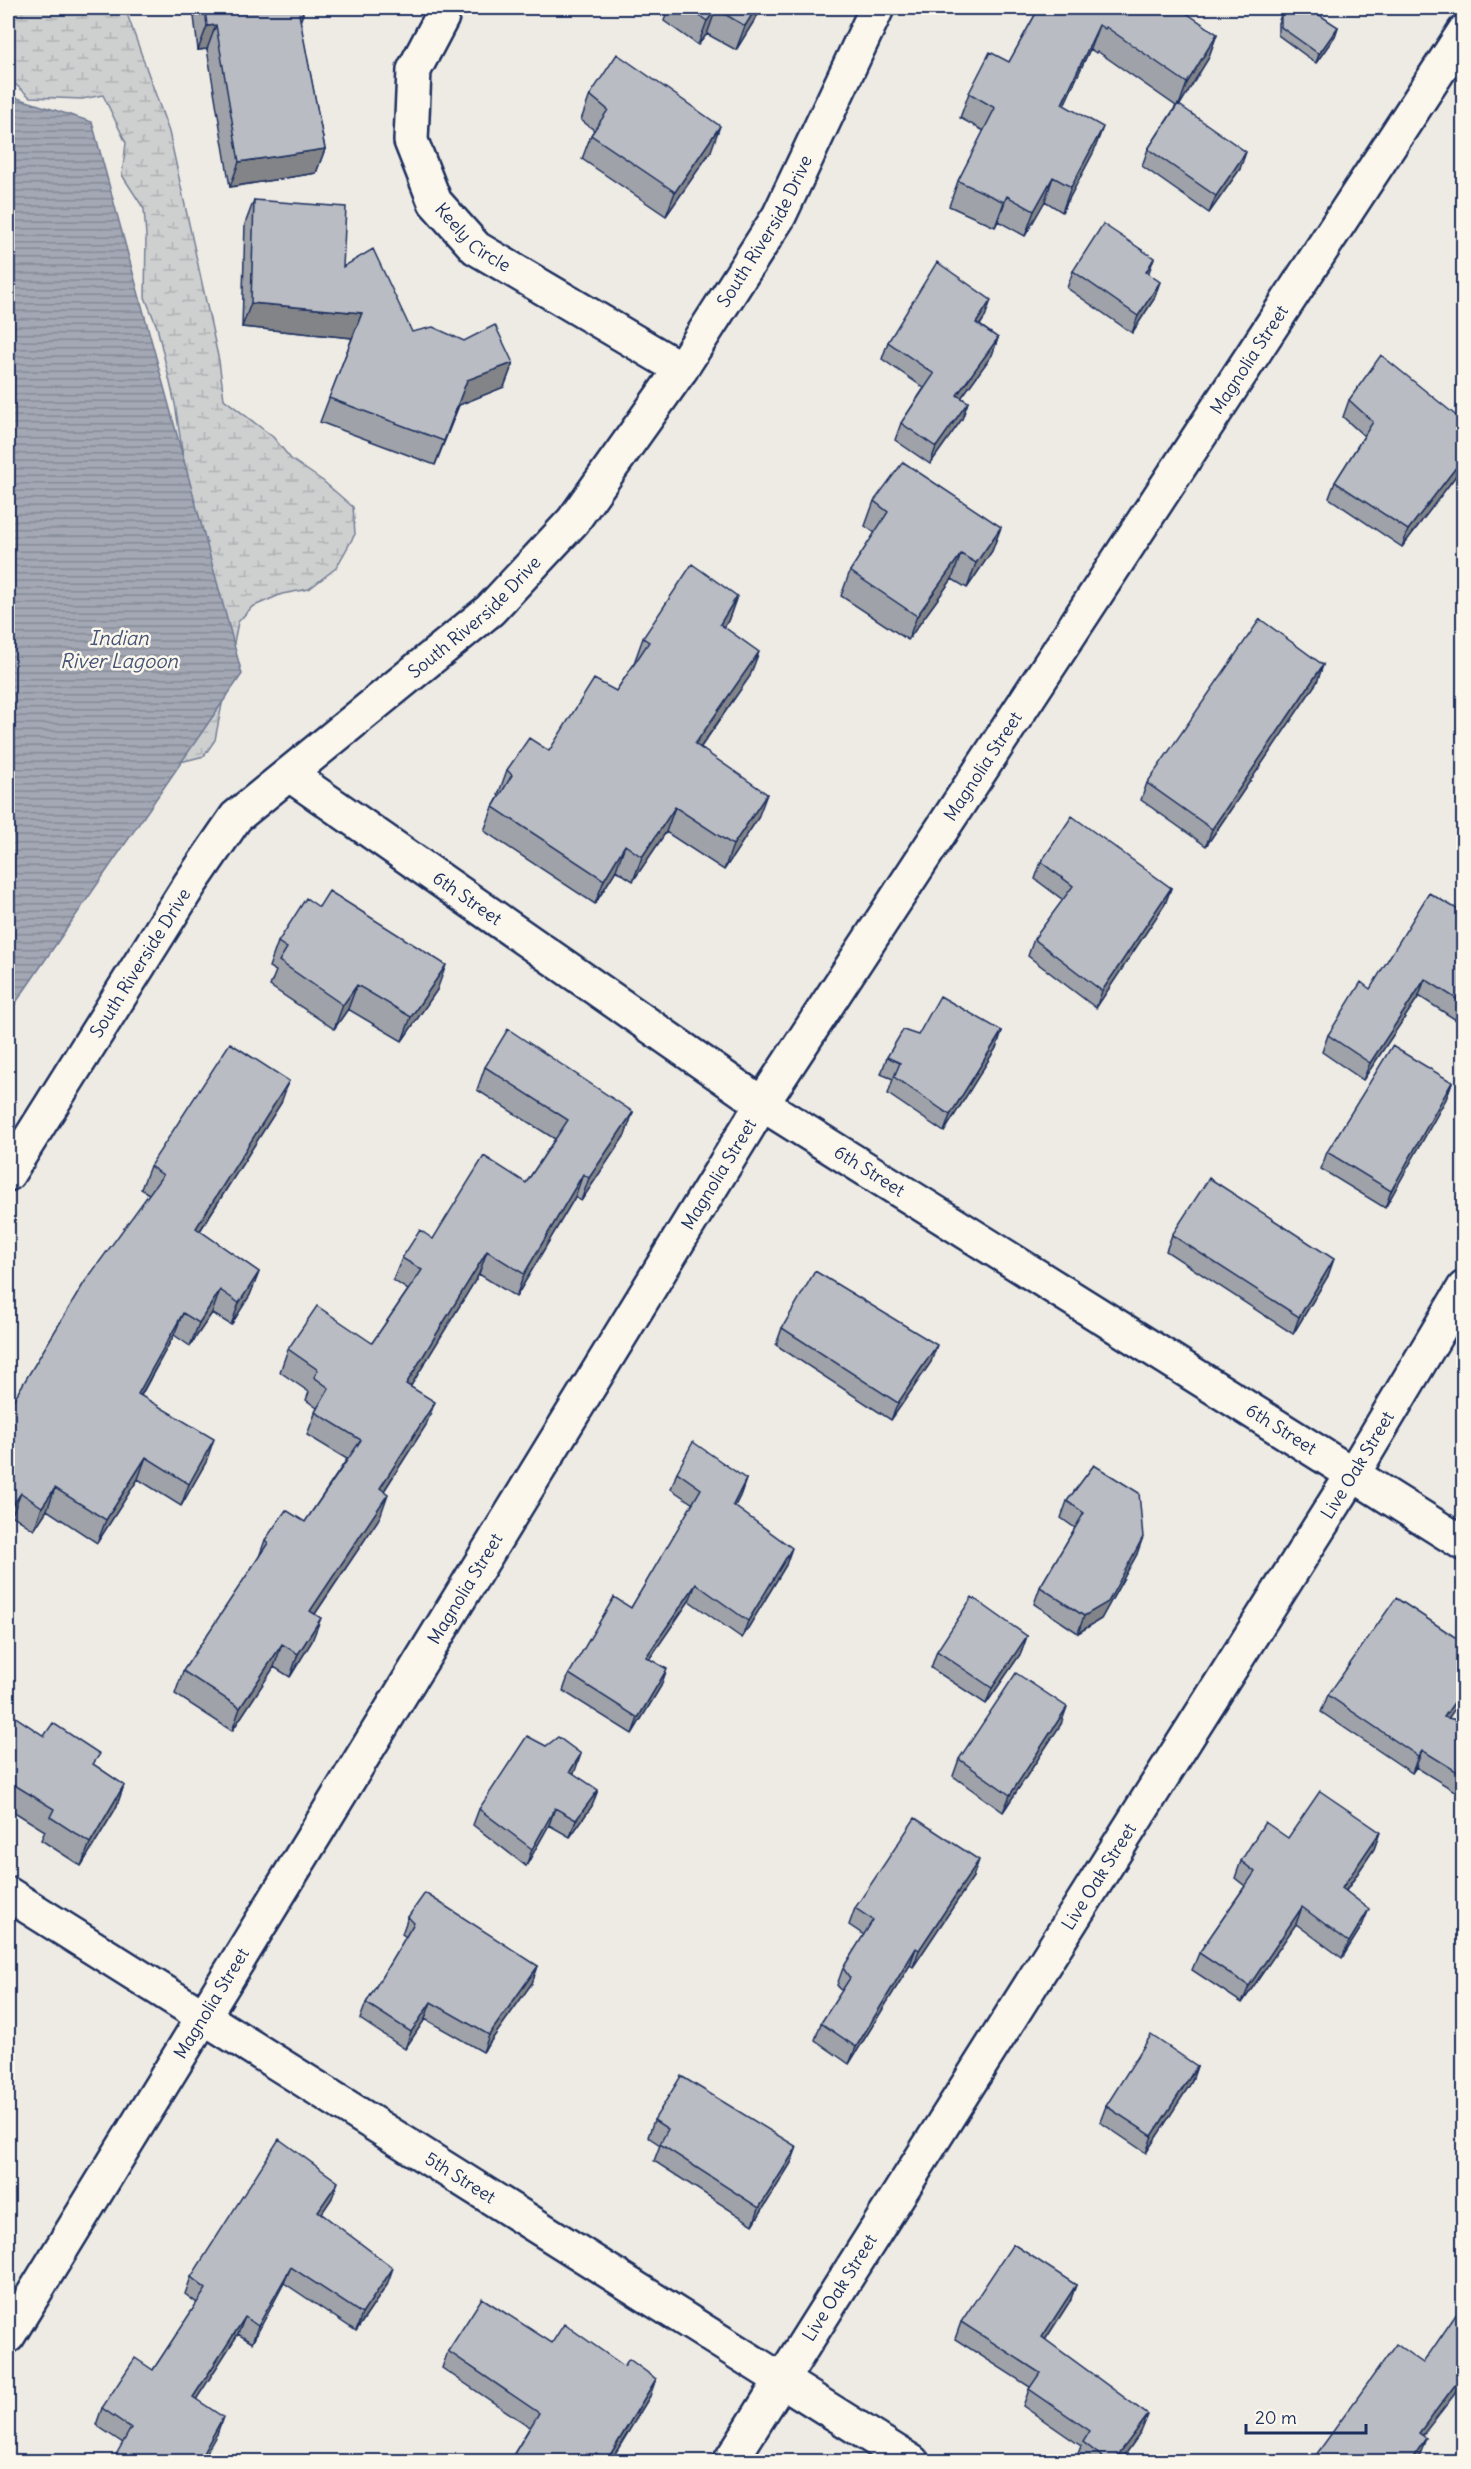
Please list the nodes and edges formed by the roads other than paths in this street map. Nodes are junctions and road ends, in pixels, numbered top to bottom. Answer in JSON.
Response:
{"nodes":[{"id":1,"x":877,"y":8,"type":"edge"},
{"id":2,"x":442,"y":16,"type":"dead end"},
{"id":3,"x":1464,"y":32,"type":"edge"},
{"id":4,"x":681,"y":369,"type":"junction"},
{"id":5,"x":290,"y":775,"type":"junction"},
{"id":6,"x":762,"y":1104,"type":"junction"},
{"id":7,"x":8,"y":1174,"type":"edge"},
{"id":8,"x":1464,"y":1288,"type":"edge"},
{"id":9,"x":1353,"y":1474,"type":"junction"},
{"id":10,"x":1464,"y":1544,"type":"edge"},
{"id":11,"x":8,"y":1894,"type":"edge"},
{"id":12,"x":204,"y":2018,"type":"junction"},
{"id":13,"x":8,"y":2336,"type":"edge"},
{"id":14,"x":780,"y":2380,"type":"junction"},
{"id":15,"x":730,"y":2462,"type":"edge"},
{"id":16,"x":912,"y":2462,"type":"edge"}],
"edges":[{"from":1,"to":4,"type":"street","name":"South Riverside Drive"},
{"from":2,"to":4,"type":"street","name":"Keely Circle"},
{"from":3,"to":6,"type":"street","name":"Magnolia Street"},
{"from":4,"to":5,"type":"street","name":"South Riverside Drive"},
{"from":5,"to":6,"type":"street","name":"6th Street"},
{"from":5,"to":7,"type":"street","name":"South Riverside Drive"},
{"from":6,"to":9,"type":"street","name":"6th Street"},
{"from":6,"to":12,"type":"street","name":"Magnolia Street"},
{"from":8,"to":9,"type":"street","name":"Live Oak Street"},
{"from":9,"to":10,"type":"street","name":"6th Street"},
{"from":9,"to":14,"type":"street","name":"Live Oak Street"},
{"from":11,"to":12,"type":"street","name":"5th Street"},
{"from":12,"to":13,"type":"street","name":"Magnolia Street"},
{"from":12,"to":14,"type":"street","name":"5th Street"},
{"from":14,"to":15,"type":"street","name":"Live Oak Street"},
{"from":14,"to":16,"type":"street","name":"5th Street"}]}
